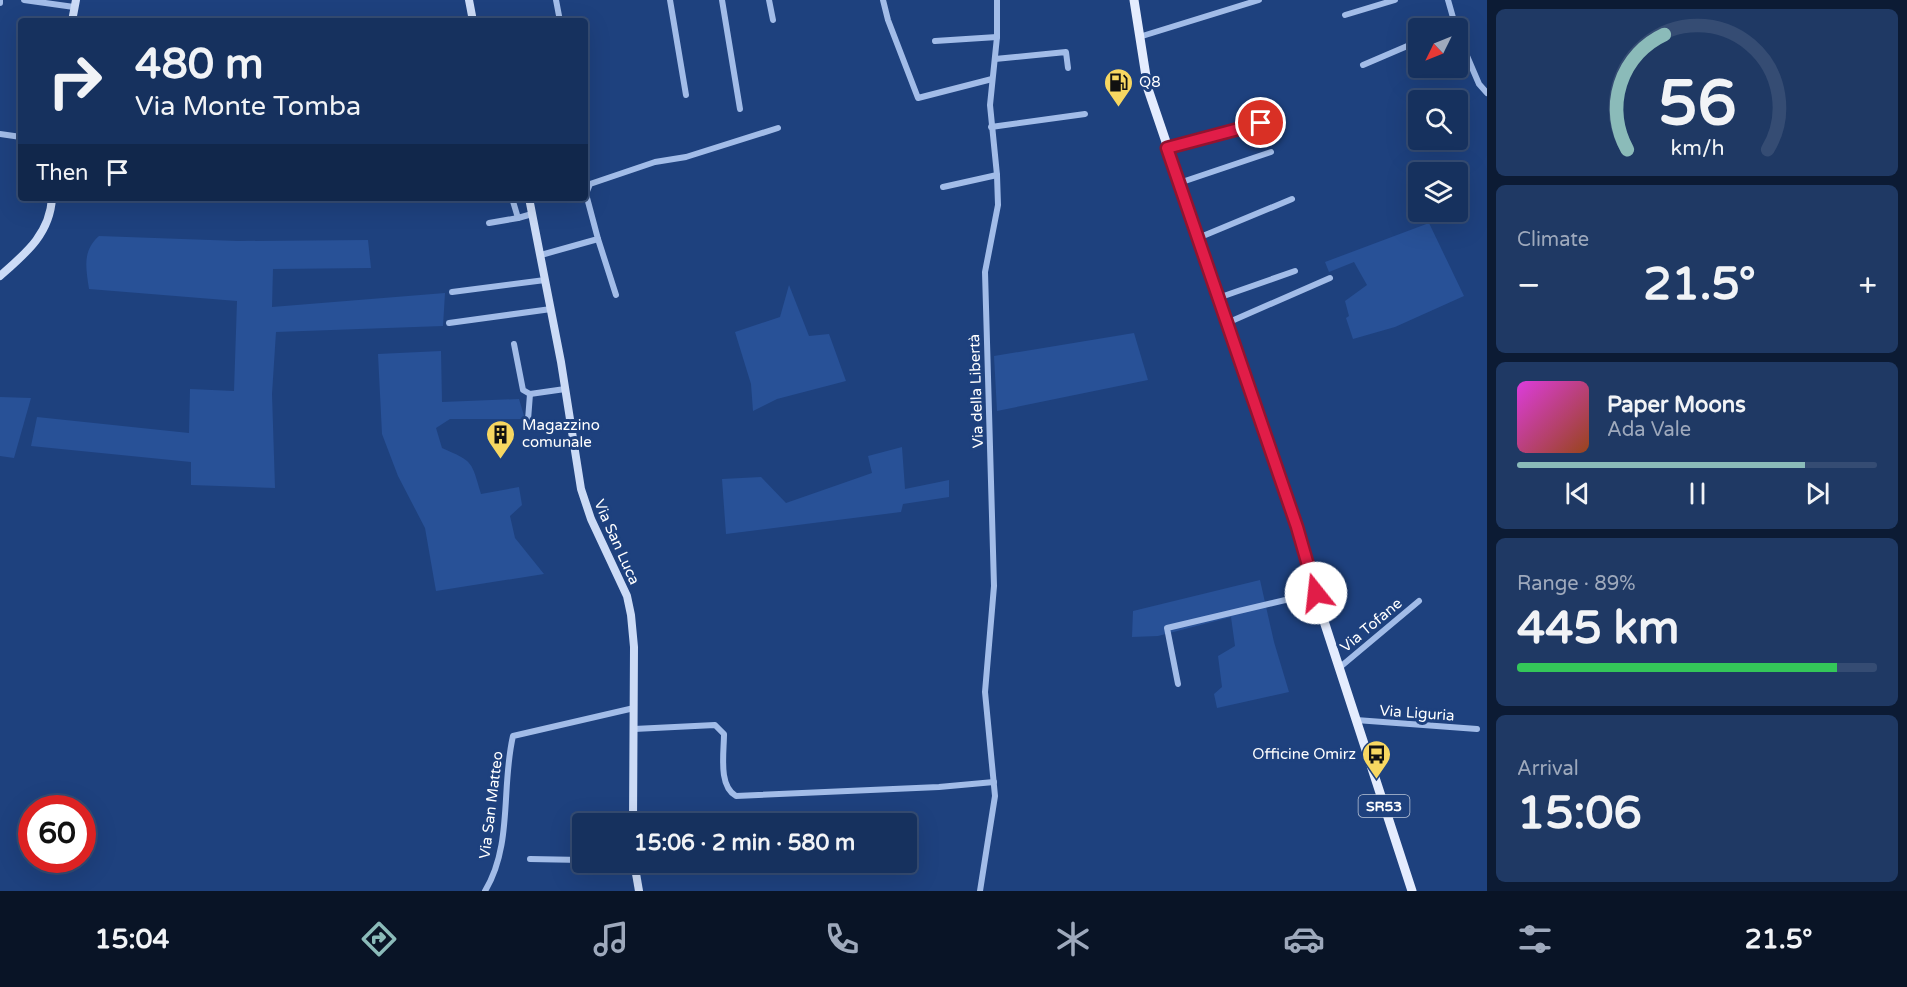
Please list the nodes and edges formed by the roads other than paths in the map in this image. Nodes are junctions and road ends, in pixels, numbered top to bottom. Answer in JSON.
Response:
{"nodes":[{"id":1,"x":24,"y":0,"type":"edge"},
{"id":2,"x":469,"y":0,"type":"edge"},
{"id":3,"x":556,"y":0,"type":"edge"},
{"id":4,"x":670,"y":0,"type":"edge"},
{"id":5,"x":722,"y":0,"type":"edge"},
{"id":6,"x":769,"y":0,"type":"edge"},
{"id":7,"x":883,"y":0,"type":"edge"},
{"id":8,"x":997,"y":0,"type":"edge"},
{"id":9,"x":1134,"y":0,"type":"edge"},
{"id":10,"x":1259,"y":0,"type":"edge"},
{"id":11,"x":1395,"y":0,"type":"edge"},
{"id":12,"x":1448,"y":0,"type":"edge"},
{"id":13,"x":75,"y":4,"type":"edge"},
{"id":14,"x":1345,"y":15,"type":"dead end"},
{"id":15,"x":473,"y":18,"type":"edge"},
{"id":16,"x":559,"y":18,"type":"edge"},
{"id":17,"x":1452,"y":18,"type":"edge"},
{"id":18,"x":773,"y":20,"type":"dead end"},
{"id":19,"x":997,"y":37,"type":"junction"},
{"id":20,"x":1139,"y":37,"type":"junction"},
{"id":21,"x":935,"y":41,"type":"dead end"},
{"id":22,"x":1408,"y":45,"type":"edge"},
{"id":23,"x":1468,"y":58,"type":"edge"},
{"id":24,"x":995,"y":59,"type":"junction"},
{"id":25,"x":1363,"y":65,"type":"dead end"},
{"id":26,"x":1068,"y":68,"type":"dead end"},
{"id":27,"x":992,"y":79,"type":"junction"},
{"id":28,"x":1487,"y":93,"type":"edge"},
{"id":29,"x":686,"y":95,"type":"dead end"},
{"id":30,"x":740,"y":108,"type":"dead end"},
{"id":31,"x":1085,"y":114,"type":"dead end"},
{"id":32,"x":1261,"y":123,"type":"dead end"},
{"id":33,"x":991,"y":127,"type":"junction"},
{"id":34,"x":778,"y":128,"type":"dead end"},
{"id":35,"x":0,"y":134,"type":"edge"},
{"id":36,"x":18,"y":137,"type":"edge"},
{"id":37,"x":1167,"y":148,"type":"junction"},
{"id":38,"x":1271,"y":152,"type":"dead end"},
{"id":39,"x":997,"y":175,"type":"junction"},
{"id":40,"x":1179,"y":183,"type":"junction"},
{"id":41,"x":943,"y":187,"type":"dead end"},
{"id":42,"x":588,"y":189,"type":"edge"},
{"id":43,"x":1292,"y":199,"type":"dead end"},
{"id":44,"x":51,"y":201,"type":"edge"},
{"id":45,"x":513,"y":201,"type":"edge"},
{"id":46,"x":530,"y":201,"type":"edge"},
{"id":47,"x":588,"y":201,"type":"edge"},
{"id":48,"x":532,"y":214,"type":"junction"},
{"id":49,"x":518,"y":218,"type":"junction"},
{"id":50,"x":489,"y":223,"type":"dead end"},
{"id":51,"x":1198,"y":238,"type":"junction"},
{"id":52,"x":598,"y":239,"type":"junction"},
{"id":53,"x":541,"y":255,"type":"junction"},
{"id":54,"x":1295,"y":271,"type":"dead end"},
{"id":55,"x":0,"y":276,"type":"edge"},
{"id":56,"x":1330,"y":278,"type":"dead end"},
{"id":57,"x":545,"y":280,"type":"junction"},
{"id":58,"x":452,"y":292,"type":"dead end"},
{"id":59,"x":616,"y":295,"type":"dead end"},
{"id":60,"x":1218,"y":298,"type":"junction"},
{"id":61,"x":551,"y":309,"type":"junction"},
{"id":62,"x":449,"y":323,"type":"dead end"},
{"id":63,"x":1227,"y":323,"type":"junction"},
{"id":64,"x":514,"y":344,"type":"dead end"},
{"id":65,"x":565,"y":389,"type":"junction"},
{"id":66,"x":530,"y":394,"type":"junction"},
{"id":67,"x":528,"y":420,"type":"dead end"},
{"id":68,"x":1316,"y":593,"type":"junction"},
{"id":69,"x":1419,"y":601,"type":"dead end"},
{"id":70,"x":1339,"y":668,"type":"junction"},
{"id":71,"x":1178,"y":684,"type":"dead end"},
{"id":72,"x":634,"y":708,"type":"junction"},
{"id":73,"x":1356,"y":720,"type":"junction"},
{"id":74,"x":634,"y":729,"type":"junction"},
{"id":75,"x":1477,"y":729,"type":"dead end"},
{"id":76,"x":994,"y":782,"type":"junction"},
{"id":77,"x":633,"y":813,"type":"edge"},
{"id":78,"x":530,"y":860,"type":"dead end"},
{"id":79,"x":572,"y":860,"type":"edge"},
{"id":80,"x":636,"y":873,"type":"edge"},
{"id":81,"x":485,"y":891,"type":"edge"},
{"id":82,"x":639,"y":891,"type":"edge"},
{"id":83,"x":980,"y":891,"type":"edge"},
{"id":84,"x":1412,"y":891,"type":"edge"}],
"edges":[{"from":1,"to":13,"type":"street"},
{"from":2,"to":15,"type":"street"},
{"from":3,"to":16,"type":"street"},
{"from":4,"to":29,"type":"street"},
{"from":5,"to":30,"type":"street"},
{"from":6,"to":18,"type":"street"},
{"from":7,"to":27,"type":"street"},
{"from":8,"to":19,"type":"street","name":"Via della Libertà"},
{"from":9,"to":20,"type":"main road","number":"SR53"},
{"from":10,"to":20,"type":"street"},
{"from":11,"to":14,"type":"street"},
{"from":12,"to":17,"type":"street"},
{"from":19,"to":21,"type":"street"},
{"from":19,"to":24,"type":"street","name":"Via della Libertà"},
{"from":20,"to":37,"type":"main road","number":"SR53"},
{"from":22,"to":25,"type":"street"},
{"from":23,"to":28,"type":"street"},
{"from":24,"to":26,"type":"street"},
{"from":24,"to":27,"type":"street","name":"Via della Libertà"},
{"from":27,"to":33,"type":"street","name":"Via della Libertà"},
{"from":31,"to":33,"type":"street"},
{"from":32,"to":37,"type":"street"},
{"from":33,"to":39,"type":"street","name":"Via della Libertà"},
{"from":34,"to":42,"type":"street"},
{"from":35,"to":36,"type":"street"},
{"from":37,"to":40,"type":"main road","number":"SR53"},
{"from":38,"to":40,"type":"street"},
{"from":39,"to":41,"type":"street"},
{"from":39,"to":76,"type":"street","name":"Via della Libertà"},
{"from":40,"to":51,"type":"main road","number":"SR53"},
{"from":43,"to":51,"type":"street"},
{"from":44,"to":55,"type":"street"},
{"from":45,"to":49,"type":"street"},
{"from":46,"to":48,"type":"street","name":"Via San Luca"},
{"from":47,"to":52,"type":"street"},
{"from":48,"to":49,"type":"street"},
{"from":48,"to":53,"type":"street","name":"Via San Luca"},
{"from":49,"to":50,"type":"street"},
{"from":51,"to":60,"type":"main road","number":"SR53"},
{"from":52,"to":53,"type":"street"},
{"from":52,"to":59,"type":"street"},
{"from":53,"to":57,"type":"street","name":"Via San Luca"},
{"from":54,"to":60,"type":"street"},
{"from":56,"to":63,"type":"street"},
{"from":57,"to":58,"type":"street"},
{"from":57,"to":61,"type":"street","name":"Via San Luca"},
{"from":60,"to":63,"type":"main road","number":"SR53"},
{"from":61,"to":62,"type":"street"},
{"from":61,"to":65,"type":"street","name":"Via San Luca"},
{"from":63,"to":68,"type":"main road","number":"SR53"},
{"from":64,"to":66,"type":"street"},
{"from":65,"to":66,"type":"street"},
{"from":65,"to":72,"type":"street","name":"Via San Luca"},
{"from":66,"to":67,"type":"street"},
{"from":68,"to":70,"type":"main road","number":"SR53"},
{"from":68,"to":71,"type":"street"},
{"from":69,"to":70,"type":"street","name":"Via Tofane"},
{"from":70,"to":73,"type":"main road","number":"SR53"},
{"from":72,"to":74,"type":"street","name":"Via San Luca"},
{"from":72,"to":81,"type":"street","name":"Via San Matteo"},
{"from":73,"to":75,"type":"street","name":"Via Liguria"},
{"from":73,"to":84,"type":"main road","number":"SR53"},
{"from":74,"to":76,"type":"street"},
{"from":74,"to":77,"type":"street","name":"Via San Luca"},
{"from":76,"to":83,"type":"street","name":"Via della Libertà"},
{"from":78,"to":79,"type":"street"},
{"from":80,"to":82,"type":"street"}]}
